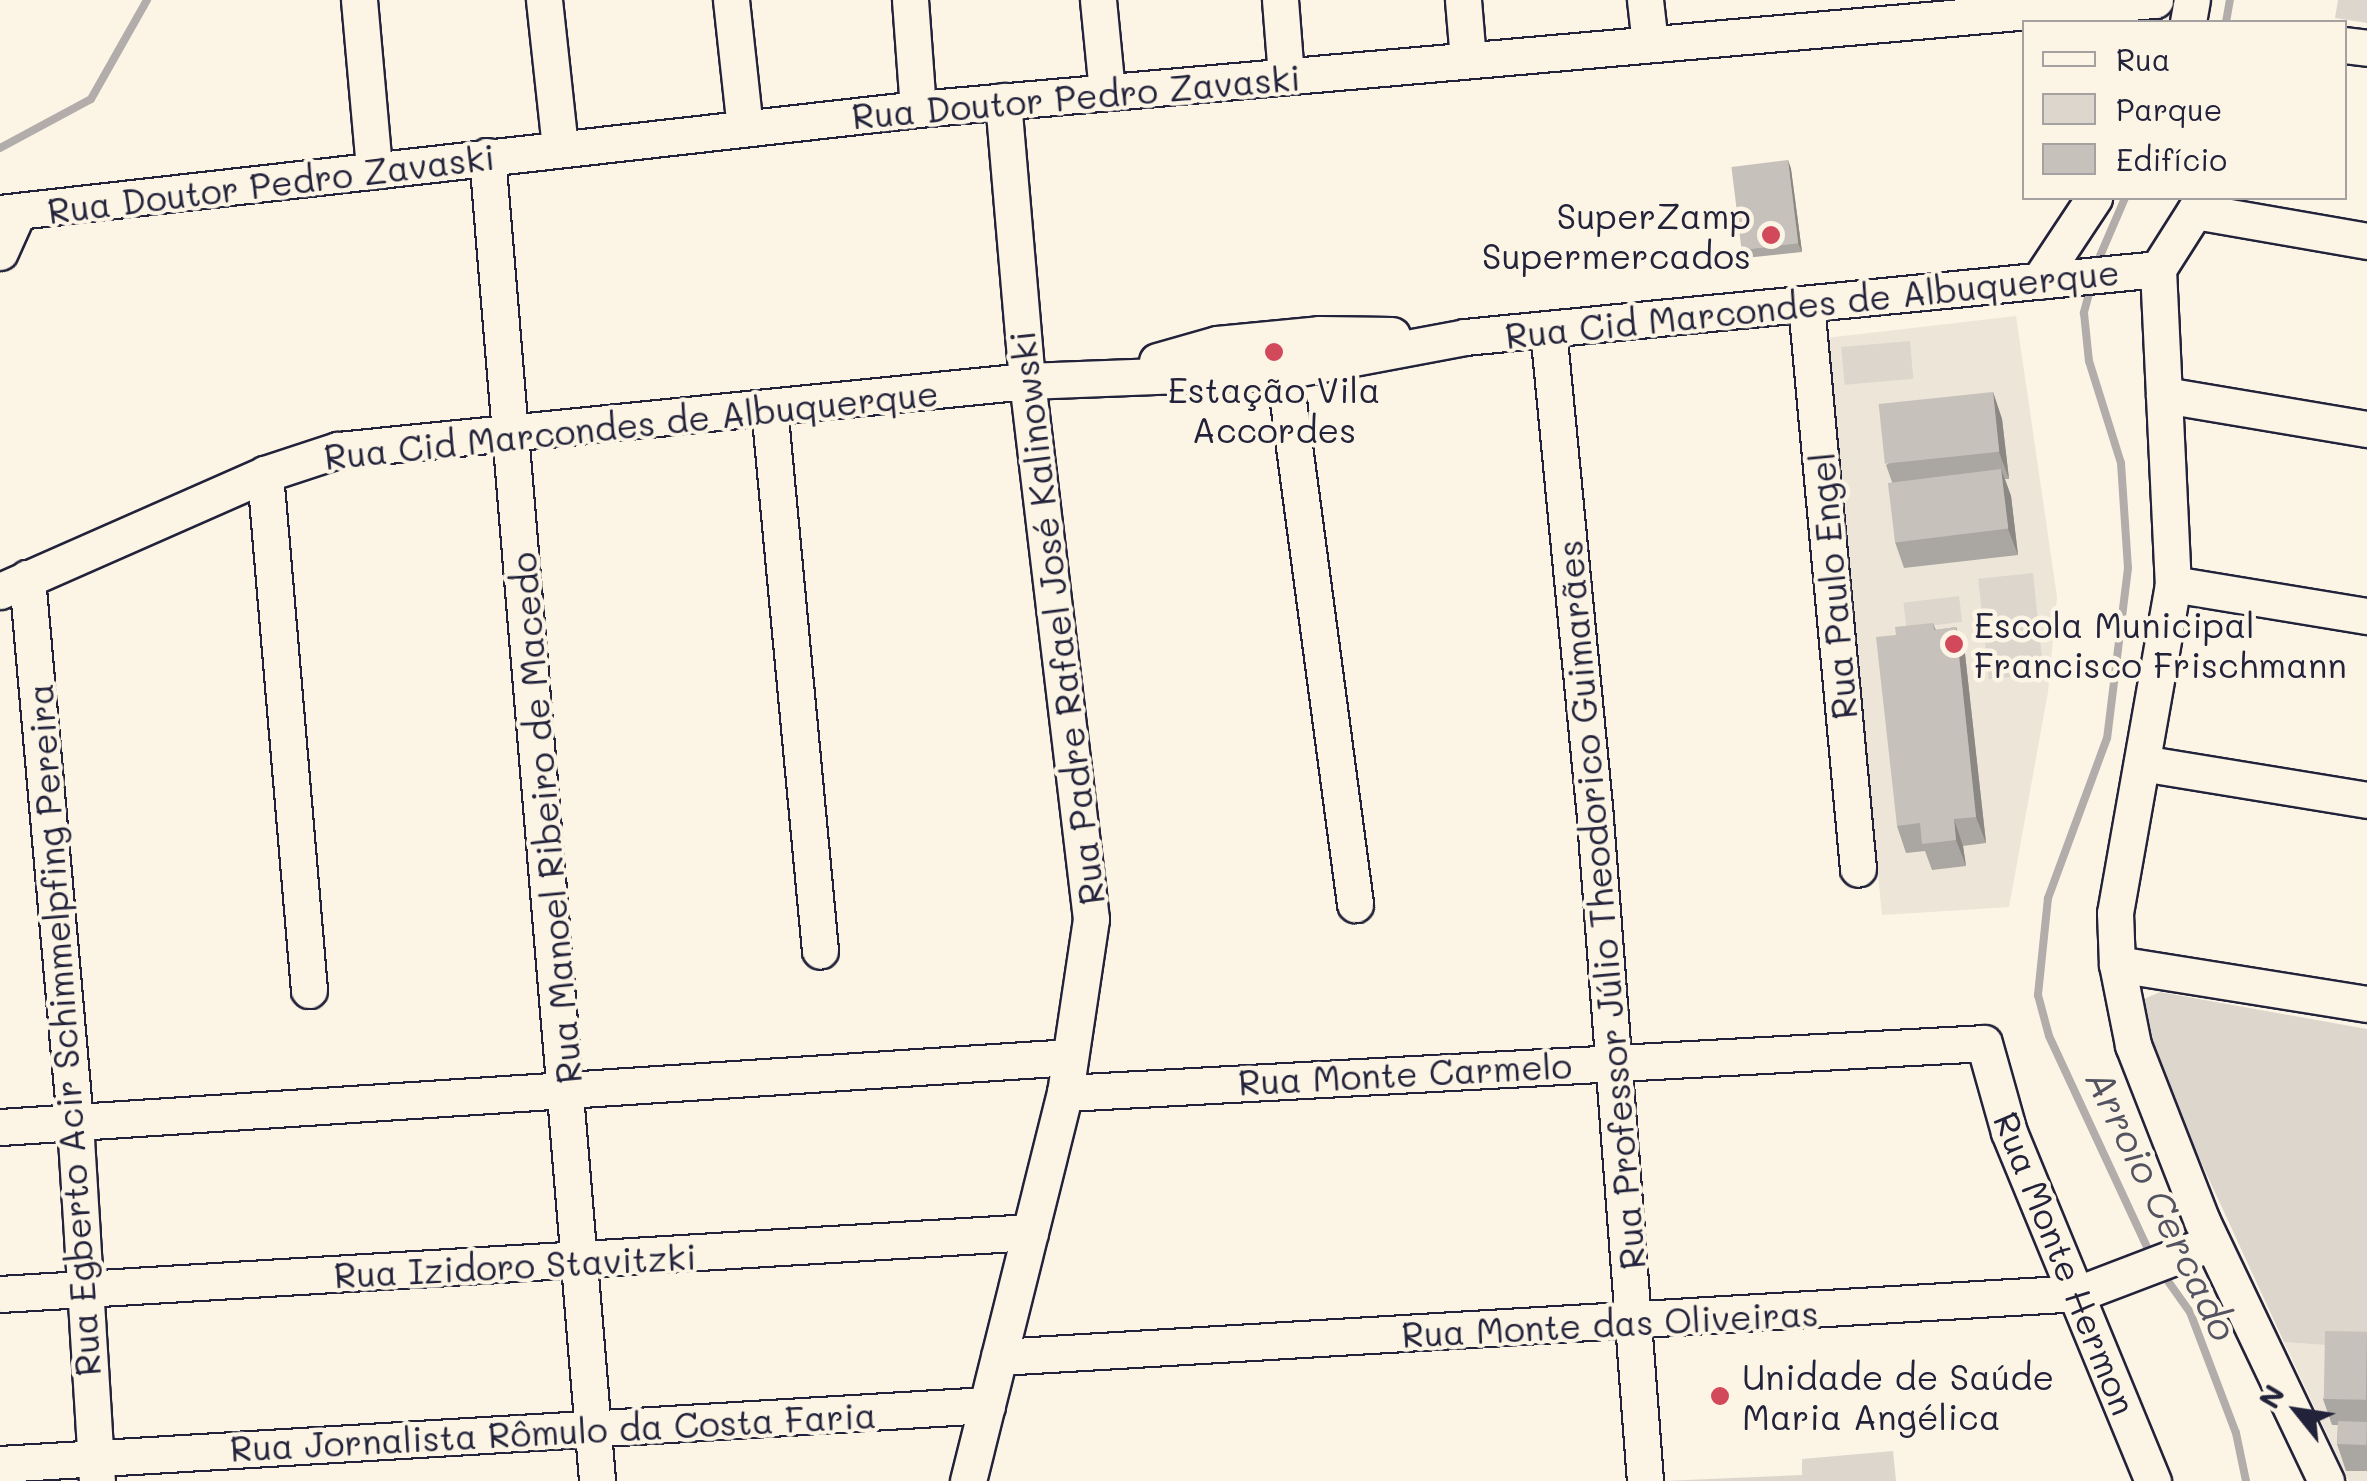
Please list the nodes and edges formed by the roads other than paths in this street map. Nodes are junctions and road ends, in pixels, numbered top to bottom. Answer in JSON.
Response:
{"nodes":[{"id":1,"x":359,"y":0,"type":"edge"},
{"id":2,"x":544,"y":0,"type":"edge"},
{"id":3,"x":731,"y":0,"type":"edge"},
{"id":4,"x":910,"y":0,"type":"edge"},
{"id":5,"x":1098,"y":0,"type":"edge"},
{"id":6,"x":1280,"y":0,"type":"edge"},
{"id":7,"x":1463,"y":0,"type":"edge"},
{"id":8,"x":1645,"y":0,"type":"edge"},
{"id":9,"x":2155,"y":0,"type":"edge"},
{"id":10,"x":1650,"y":44,"type":"junction"},
{"id":11,"x":1468,"y":60,"type":"junction"},
{"id":12,"x":1286,"y":76,"type":"junction"},
{"id":13,"x":1106,"y":92,"type":"junction"},
{"id":14,"x":1003,"y":102,"type":"junction"},
{"id":15,"x":918,"y":109,"type":"junction"},
{"id":16,"x":745,"y":128,"type":"junction"},
{"id":17,"x":560,"y":148,"type":"junction"},
{"id":18,"x":487,"y":156,"type":"junction"},
{"id":19,"x":374,"y":168,"type":"junction"},
{"id":20,"x":2093,"y":200,"type":"edge"},
{"id":21,"x":2199,"y":204,"type":"edge"},
{"id":22,"x":9,"y":213,"type":"edge"},
{"id":23,"x":2367,"y":241,"type":"edge"},
{"id":24,"x":0,"y":252,"type":"edge"},
{"id":25,"x":2158,"y":269,"type":"junction"},
{"id":26,"x":2051,"y":280,"type":"junction"},
{"id":27,"x":1806,"y":304,"type":"junction"},
{"id":28,"x":1548,"y":329,"type":"junction"},
{"id":29,"x":1465,"y":337,"type":"junction"},
{"id":30,"x":1284,"y":372,"type":"junction"},
{"id":31,"x":1108,"y":375,"type":"junction"},
{"id":32,"x":1026,"y":381,"type":"junction"},
{"id":33,"x":2164,"y":395,"type":"junction"},
{"id":34,"x":769,"y":407,"type":"junction"},
{"id":35,"x":2367,"y":428,"type":"edge"},
{"id":36,"x":514,"y":433,"type":"junction"},
{"id":37,"x":265,"y":474,"type":"junction"},
{"id":38,"x":2173,"y":584,"type":"junction"},
{"id":39,"x":13,"y":585,"type":"edge"},
{"id":40,"x":2367,"y":616,"type":"edge"},
{"id":41,"x":2142,"y":763,"type":"junction"},
{"id":42,"x":2367,"y":800,"type":"edge"},
{"id":43,"x":1858,"y":868,"type":"dead end"},
{"id":44,"x":1356,"y":904,"type":"dead end"},
{"id":45,"x":820,"y":952,"type":"dead end"},
{"id":46,"x":2117,"y":964,"type":"junction"},
{"id":47,"x":310,"y":990,"type":"dead end"},
{"id":48,"x":2367,"y":1004,"type":"edge"},
{"id":49,"x":1984,"y":1043,"type":"joint"},
{"id":50,"x":1070,"y":1057,"type":"junction"},
{"id":51,"x":1614,"y":1062,"type":"junction"},
{"id":52,"x":566,"y":1088,"type":"junction"},
{"id":53,"x":1065,"y":1092,"type":"junction"},
{"id":54,"x":75,"y":1122,"type":"junction"},
{"id":55,"x":0,"y":1127,"type":"edge"},
{"id":56,"x":1030,"y":1232,"type":"junction"},
{"id":57,"x":2198,"y":1248,"type":"junction"},
{"id":58,"x":580,"y":1262,"type":"junction"},
{"id":59,"x":85,"y":1287,"type":"junction"},
{"id":60,"x":2080,"y":1293,"type":"junction"},
{"id":61,"x":0,"y":1294,"type":"edge"},
{"id":62,"x":1636,"y":1324,"type":"junction"},
{"id":63,"x":999,"y":1357,"type":"junction"},
{"id":64,"x":987,"y":1405,"type":"junction"},
{"id":65,"x":593,"y":1430,"type":"junction"},
{"id":66,"x":0,"y":1464,"type":"edge"},
{"id":67,"x":96,"y":1469,"type":"edge"},
{"id":68,"x":597,"y":1481,"type":"edge"},
{"id":69,"x":968,"y":1481,"type":"edge"},
{"id":70,"x":1646,"y":1481,"type":"edge"},
{"id":71,"x":2153,"y":1481,"type":"edge"},
{"id":72,"x":2326,"y":1481,"type":"edge"}],
"edges":[{"from":1,"to":19,"type":"street"},
{"from":2,"to":17,"type":"street"},
{"from":3,"to":16,"type":"street"},
{"from":4,"to":15,"type":"street"},
{"from":5,"to":13,"type":"street"},
{"from":6,"to":12,"type":"street"},
{"from":7,"to":11,"type":"street"},
{"from":8,"to":10,"type":"street"},
{"from":9,"to":10,"type":"street","name":"Rua Doutor Pedro Zavaski"},
{"from":10,"to":11,"type":"street","name":"Rua Doutor Pedro Zavaski"},
{"from":11,"to":12,"type":"street","name":"Rua Doutor Pedro Zavaski"},
{"from":12,"to":13,"type":"street","name":"Rua Doutor Pedro Zavaski"},
{"from":13,"to":14,"type":"street","name":"Rua Doutor Pedro Zavaski"},
{"from":14,"to":15,"type":"street","name":"Rua Doutor Pedro Zavaski"},
{"from":14,"to":32,"type":"street","name":"Rua Padre Rafael José Kalinowski"},
{"from":15,"to":16,"type":"street","name":"Rua Doutor Pedro Zavaski"},
{"from":16,"to":17,"type":"street","name":"Rua Doutor Pedro Zavaski"},
{"from":17,"to":18,"type":"street","name":"Rua Doutor Pedro Zavaski"},
{"from":18,"to":19,"type":"street","name":"Rua Doutor Pedro Zavaski"},
{"from":18,"to":36,"type":"street","name":"Rua Manoel Ribeiro de Macedo"},
{"from":19,"to":22,"type":"street","name":"Rua Doutor Pedro Zavaski"},
{"from":20,"to":26,"type":"street"},
{"from":21,"to":23,"type":"street"},
{"from":21,"to":25,"type":"street"},
{"from":22,"to":24,"type":"street"},
{"from":25,"to":26,"type":"street","name":"Rua Cid Marcondes de Albuquerque"},
{"from":25,"to":33,"type":"street"},
{"from":26,"to":27,"type":"street","name":"Rua Cid Marcondes de Albuquerque"},
{"from":27,"to":28,"type":"street","name":"Rua Cid Marcondes de Albuquerque"},
{"from":27,"to":43,"type":"street","name":"Rua Paulo Engel"},
{"from":28,"to":29,"type":"street","name":"Rua Cid Marcondes de Albuquerque"},
{"from":28,"to":51,"type":"street","name":"Rua Professor Júlio Theodorico Guimarães"},
{"from":29,"to":30,"type":"street","name":"Rua Cid Marcondes de Albuquerque"},
{"from":29,"to":31,"type":"street","name":"Rua Cid Marcondes de Albuquerque"},
{"from":30,"to":31,"type":"street","name":"Rua Cid Marcondes de Albuquerque"},
{"from":30,"to":44,"type":"street"},
{"from":31,"to":32,"type":"street","name":"Rua Cid Marcondes de Albuquerque"},
{"from":32,"to":34,"type":"street","name":"Rua Cid Marcondes de Albuquerque"},
{"from":32,"to":50,"type":"street","name":"Rua Padre Rafael José Kalinowski"},
{"from":33,"to":35,"type":"street"},
{"from":33,"to":38,"type":"street"},
{"from":34,"to":36,"type":"street","name":"Rua Cid Marcondes de Albuquerque"},
{"from":34,"to":45,"type":"street"},
{"from":36,"to":37,"type":"street","name":"Rua Cid Marcondes de Albuquerque"},
{"from":36,"to":52,"type":"street","name":"Rua Manoel Ribeiro de Macedo"},
{"from":37,"to":39,"type":"street","name":"Rua Cid Marcondes de Albuquerque"},
{"from":37,"to":47,"type":"street"},
{"from":38,"to":40,"type":"street"},
{"from":38,"to":41,"type":"street"},
{"from":39,"to":54,"type":"street","name":"Rua Egberto Acir Schimmelpfing Pereira"},
{"from":41,"to":42,"type":"street"},
{"from":41,"to":46,"type":"street"},
{"from":46,"to":48,"type":"street"},
{"from":46,"to":57,"type":"street"},
{"from":49,"to":51,"type":"street","name":"Rua Monte Carmelo"},
{"from":49,"to":60,"type":"street","name":"Rua Monte Hermon"},
{"from":50,"to":52,"type":"street"},
{"from":50,"to":53,"type":"street","name":"Rua Padre Rafael José Kalinowski"},
{"from":51,"to":53,"type":"street","name":"Rua Monte Carmelo"},
{"from":51,"to":62,"type":"street","name":"Rua Professor Júlio Theodorico Guimarães"},
{"from":52,"to":54,"type":"street"},
{"from":52,"to":58,"type":"street","name":"Rua Manoel Ribeiro de Macedo"},
{"from":53,"to":56,"type":"street","name":"Rua Padre Rafael José Kalinowski"},
{"from":54,"to":55,"type":"street"},
{"from":54,"to":59,"type":"street","name":"Rua Egberto Acir Schimmelpfing Pereira"},
{"from":56,"to":58,"type":"street","name":"Rua Izidoro Stavitzki"},
{"from":56,"to":63,"type":"street","name":"Rua Padre Rafael José Kalinowski"},
{"from":57,"to":60,"type":"street","name":"Rua Monte das Oliveiras"},
{"from":57,"to":72,"type":"street"},
{"from":58,"to":59,"type":"street","name":"Rua Izidoro Stavitzki"},
{"from":58,"to":65,"type":"street","name":"Rua Manoel Ribeiro de Macedo"},
{"from":59,"to":61,"type":"street","name":"Rua Izidoro Stavitzki"},
{"from":59,"to":67,"type":"street","name":"Rua Egberto Acir Schimmelpfing Pereira"},
{"from":60,"to":62,"type":"street","name":"Rua Monte das Oliveiras"},
{"from":60,"to":71,"type":"street","name":"Rua Monte Hermon"},
{"from":62,"to":63,"type":"street","name":"Rua Monte das Oliveiras"},
{"from":62,"to":70,"type":"street","name":"Rua Professor Júlio Theodorico Guimarães"},
{"from":63,"to":64,"type":"street","name":"Rua Padre Rafael José Kalinowski"},
{"from":64,"to":65,"type":"street","name":"Rua Jornalista Rômulo da Costa Faria"},
{"from":64,"to":69,"type":"street","name":"Rua Padre Rafael José Kalinowski"},
{"from":65,"to":67,"type":"street","name":"Rua Jornalista Rômulo da Costa Faria"},
{"from":65,"to":68,"type":"street","name":"Rua Manoel Ribeiro de Macedo"},
{"from":66,"to":67,"type":"street","name":"Rua Jornalista Rômulo da Costa Faria"}]}
